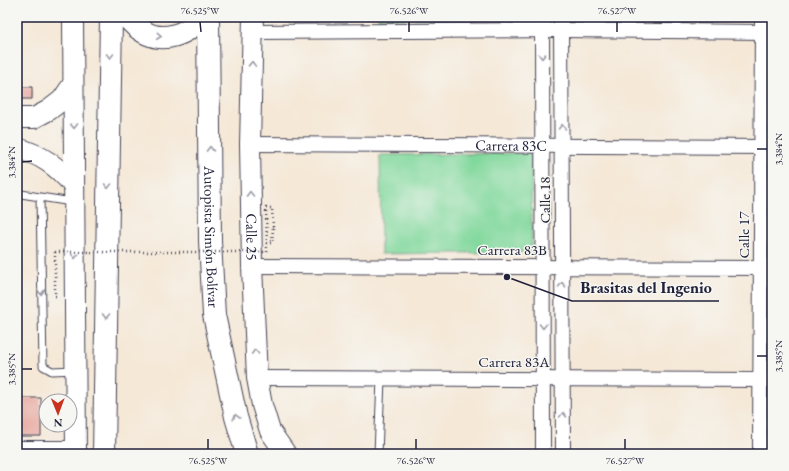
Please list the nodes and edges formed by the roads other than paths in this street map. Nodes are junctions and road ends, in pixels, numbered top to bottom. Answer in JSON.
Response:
{"nodes":[{"id":1,"x":73,"y":17,"type":"edge"},
{"id":2,"x":111,"y":17,"type":"edge"},
{"id":3,"x":127,"y":17,"type":"edge"},
{"id":4,"x":200,"y":17,"type":"edge"},
{"id":5,"x":208,"y":17,"type":"edge"},
{"id":6,"x":762,"y":17,"type":"edge"},
{"id":7,"x":542,"y":24,"type":"edge"},
{"id":8,"x":561,"y":24,"type":"edge"},
{"id":9,"x":253,"y":25,"type":"edge"},
{"id":10,"x":767,"y":32,"type":"edge"},
{"id":11,"x":73,"y":84,"type":"junction"},
{"id":12,"x":17,"y":118,"type":"edge"},
{"id":13,"x":250,"y":144,"type":"junction"},
{"id":14,"x":542,"y":146,"type":"junction"},
{"id":15,"x":562,"y":146,"type":"junction"},
{"id":16,"x":767,"y":147,"type":"edge"},
{"id":17,"x":17,"y":148,"type":"edge"},
{"id":18,"x":21,"y":194,"type":"dead end"},
{"id":19,"x":74,"y":194,"type":"junction"},
{"id":20,"x":40,"y":197,"type":"junction"},
{"id":21,"x":252,"y":266,"type":"junction"},
{"id":22,"x":543,"y":267,"type":"junction"},
{"id":23,"x":562,"y":267,"type":"junction"},
{"id":24,"x":766,"y":268,"type":"edge"},
{"id":25,"x":76,"y":370,"type":"junction"},
{"id":26,"x":257,"y":378,"type":"junction"},
{"id":27,"x":381,"y":379,"type":"junction"},
{"id":28,"x":543,"y":380,"type":"junction"},
{"id":29,"x":562,"y":380,"type":"junction"},
{"id":30,"x":766,"y":380,"type":"edge"},
{"id":31,"x":270,"y":431,"type":"junction"},
{"id":32,"x":17,"y":448,"type":"edge"},
{"id":33,"x":76,"y":451,"type":"edge"},
{"id":34,"x":104,"y":454,"type":"edge"},
{"id":35,"x":247,"y":454,"type":"edge"},
{"id":36,"x":276,"y":454,"type":"edge"},
{"id":37,"x":286,"y":454,"type":"edge"},
{"id":38,"x":378,"y":454,"type":"edge"},
{"id":39,"x":543,"y":454,"type":"edge"},
{"id":40,"x":563,"y":454,"type":"edge"},
{"id":41,"x":760,"y":454,"type":"edge"}],
"edges":[{"from":1,"to":11,"type":"street"},
{"from":2,"to":34,"type":"highway","one_way":true},
{"from":3,"to":4,"type":"highway","one_way":true},
{"from":35,"to":5,"type":"highway","name":"Autopista Simón Bolívar","one_way":true},
{"from":6,"to":10,"type":"street","name":"Calle 17"},
{"from":7,"to":8,"type":"street"},
{"from":7,"to":9,"type":"street"},
{"from":7,"to":14,"type":"street","name":"Calle 18","one_way":true},
{"from":8,"to":10,"type":"street"},
{"from":15,"to":8,"type":"street","name":"Calle 18","one_way":true},
{"from":13,"to":9,"type":"street","name":"Calle 25","one_way":true},
{"from":10,"to":16,"type":"street","name":"Calle 17"},
{"from":11,"to":12,"type":"street"},
{"from":11,"to":19,"type":"street","one_way":true},
{"from":13,"to":14,"type":"street","name":"Carrera 83C"},
{"from":21,"to":13,"type":"street","name":"Calle 25","one_way":true},
{"from":14,"to":15,"type":"street","name":"Carrera 83C"},
{"from":14,"to":22,"type":"street","name":"Calle 18"},
{"from":15,"to":16,"type":"street","name":"Carrera 83C"},
{"from":15,"to":23,"type":"street","name":"Calle 18"},
{"from":16,"to":24,"type":"street","name":"Calle 17"},
{"from":17,"to":19,"type":"street"},
{"from":18,"to":20,"type":"lane"},
{"from":19,"to":20,"type":"lane"},
{"from":19,"to":25,"type":"street","one_way":true},
{"from":20,"to":25,"type":"lane","one_way":true},
{"from":21,"to":22,"type":"street","name":"Carrera 83B"},
{"from":26,"to":21,"type":"street","name":"Calle 25","one_way":true},
{"from":22,"to":23,"type":"street","name":"Carrera 83B"},
{"from":22,"to":28,"type":"street","name":"Calle 18","one_way":true},
{"from":23,"to":24,"type":"street","name":"Carrera 83B"},
{"from":29,"to":23,"type":"street","name":"Calle 18","one_way":true},
{"from":24,"to":30,"type":"street","name":"Calle 17"},
{"from":25,"to":33,"type":"street"},
{"from":26,"to":27,"type":"street","name":"Carrera 83A"},
{"from":26,"to":31,"type":"street","name":"Calle 25"},
{"from":27,"to":28,"type":"street","name":"Carrera 83A"},
{"from":27,"to":38,"type":"lane"},
{"from":28,"to":29,"type":"street","name":"Carrera 83A"},
{"from":28,"to":39,"type":"street","name":"Calle 18"},
{"from":29,"to":30,"type":"street","name":"Carrera 83A"},
{"from":40,"to":29,"type":"street","name":"Calle 18","one_way":true},
{"from":30,"to":41,"type":"street","name":"Calle 17"},
{"from":31,"to":36,"type":"street","name":"Calle 25"},
{"from":31,"to":37,"type":"street"},
{"from":32,"to":33,"type":"street"}]}
